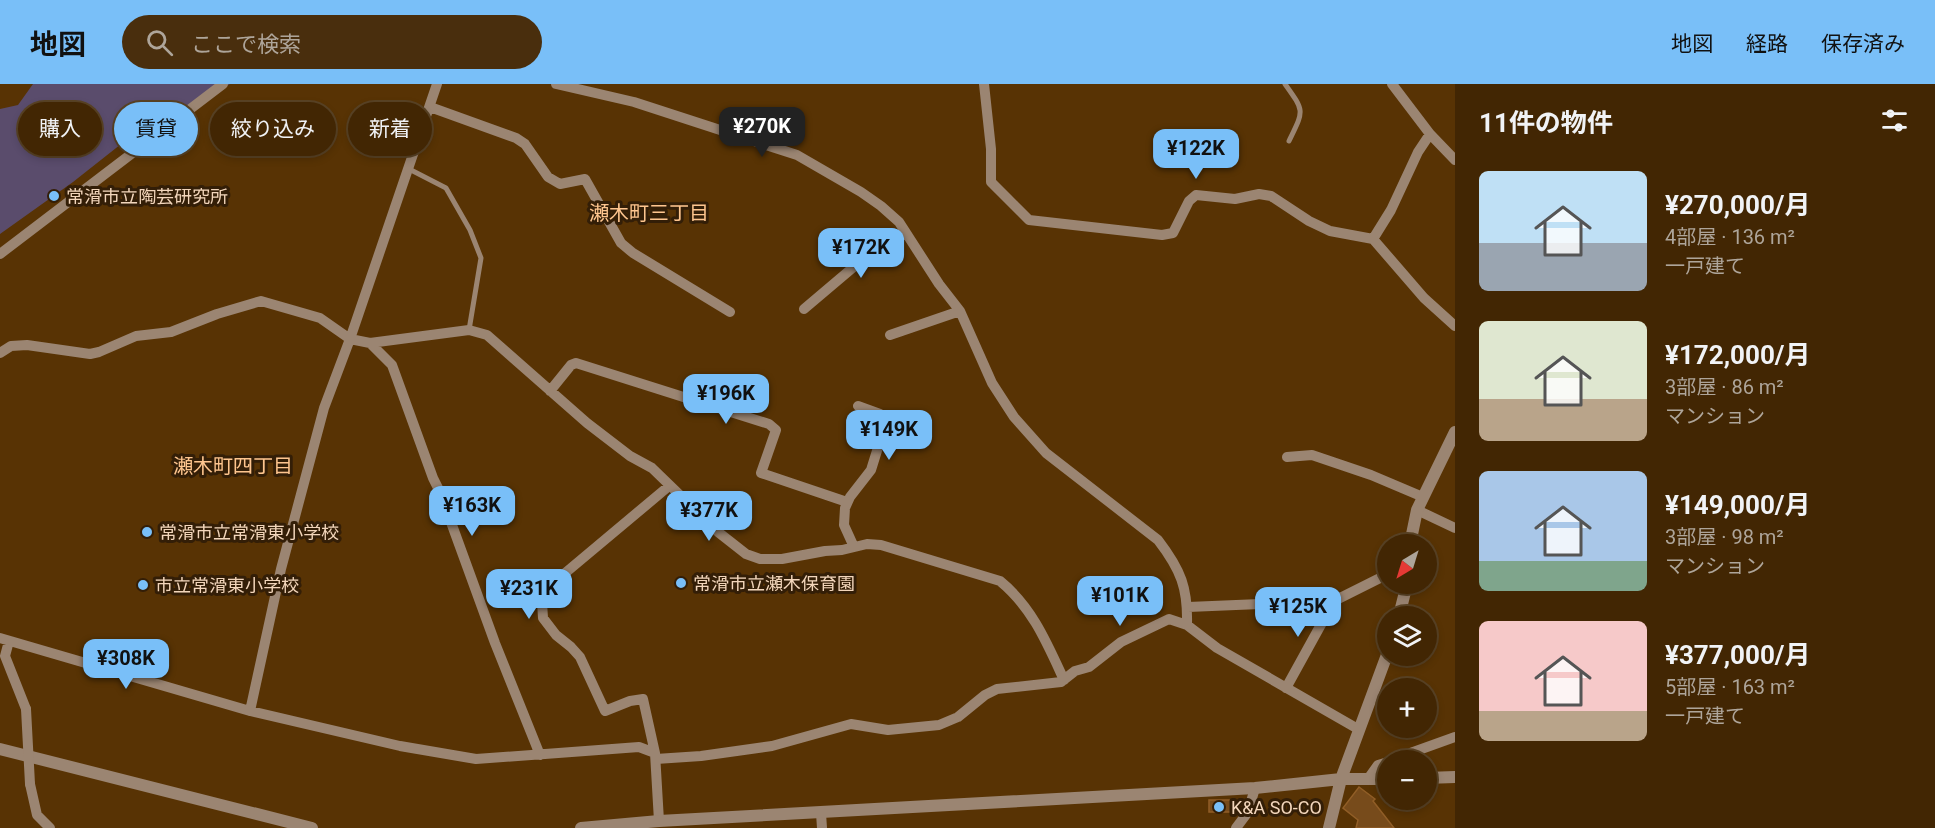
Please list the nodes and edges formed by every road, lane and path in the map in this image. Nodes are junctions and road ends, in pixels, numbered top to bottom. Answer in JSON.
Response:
{"nodes":[{"id":1,"x":223,"y":84,"type":"edge"},
{"id":2,"x":437,"y":84,"type":"edge"},
{"id":3,"x":556,"y":84,"type":"edge"},
{"id":4,"x":984,"y":84,"type":"edge"},
{"id":5,"x":1285,"y":84,"type":"edge"},
{"id":6,"x":1392,"y":84,"type":"edge"},
{"id":7,"x":431,"y":102,"type":"edge"},
{"id":8,"x":432,"y":108,"type":"edge"},
{"id":9,"x":1430,"y":134,"type":"junction"},
{"id":10,"x":1289,"y":141,"type":"dead end"},
{"id":11,"x":412,"y":156,"type":"edge"},
{"id":12,"x":1455,"y":160,"type":"edge"},
{"id":13,"x":408,"y":169,"type":"junction"},
{"id":14,"x":906,"y":232,"type":"junction"},
{"id":15,"x":1373,"y":238,"type":"junction"},
{"id":16,"x":0,"y":254,"type":"edge"},
{"id":17,"x":804,"y":309,"type":"dead end"},
{"id":18,"x":960,"y":311,"type":"junction"},
{"id":19,"x":730,"y":312,"type":"dead end"},
{"id":20,"x":1455,"y":326,"type":"edge"},
{"id":21,"x":469,"y":330,"type":"junction"},
{"id":22,"x":890,"y":335,"type":"dead end"},
{"id":23,"x":350,"y":339,"type":"junction"},
{"id":24,"x":370,"y":344,"type":"junction"},
{"id":25,"x":0,"y":354,"type":"edge"},
{"id":26,"x":550,"y":391,"type":"junction"},
{"id":27,"x":858,"y":406,"type":"dead end"},
{"id":28,"x":1455,"y":432,"type":"edge"},
{"id":29,"x":1287,"y":458,"type":"dead end"},
{"id":30,"x":669,"y":486,"type":"junction"},
{"id":31,"x":1423,"y":497,"type":"junction"},
{"id":32,"x":847,"y":502,"type":"junction"},
{"id":33,"x":1417,"y":510,"type":"junction"},
{"id":34,"x":1455,"y":528,"type":"edge"},
{"id":35,"x":1412,"y":534,"type":"edge"},
{"id":36,"x":854,"y":547,"type":"junction"},
{"id":37,"x":1377,"y":580,"type":"edge"},
{"id":38,"x":1334,"y":601,"type":"junction"},
{"id":39,"x":1188,"y":607,"type":"junction"},
{"id":40,"x":1187,"y":625,"type":"junction"},
{"id":41,"x":4,"y":640,"type":"edge"},
{"id":42,"x":1383,"y":666,"type":"edge"},
{"id":43,"x":1065,"y":680,"type":"junction"},
{"id":44,"x":1286,"y":688,"type":"junction"},
{"id":45,"x":250,"y":711,"type":"junction"},
{"id":46,"x":1358,"y":729,"type":"junction"},
{"id":47,"x":1455,"y":737,"type":"edge"},
{"id":48,"x":0,"y":749,"type":"edge"},
{"id":49,"x":1419,"y":750,"type":"edge"},
{"id":50,"x":540,"y":755,"type":"junction"},
{"id":51,"x":656,"y":756,"type":"junction"},
{"id":52,"x":1377,"y":766,"type":"edge"},
{"id":53,"x":1455,"y":777,"type":"edge"},
{"id":54,"x":1437,"y":778,"type":"edge"},
{"id":55,"x":1341,"y":779,"type":"junction"},
{"id":56,"x":1368,"y":779,"type":"junction"},
{"id":57,"x":1377,"y":779,"type":"edge"},
{"id":58,"x":1255,"y":788,"type":"junction"},
{"id":59,"x":821,"y":813,"type":"junction"},
{"id":60,"x":659,"y":821,"type":"junction"},
{"id":61,"x":50,"y":828,"type":"edge"},
{"id":62,"x":312,"y":828,"type":"edge"},
{"id":63,"x":580,"y":828,"type":"edge"},
{"id":64,"x":822,"y":828,"type":"edge"},
{"id":65,"x":1236,"y":828,"type":"edge"},
{"id":66,"x":1329,"y":828,"type":"edge"}],
"edges":[{"from":1,"to":16,"type":"street"},
{"from":2,"to":7,"type":"street"},
{"from":3,"to":14,"type":"street"},
{"from":4,"to":15,"type":"street"},
{"from":5,"to":10,"type":"lane"},
{"from":6,"to":9,"type":"street"},
{"from":8,"to":19,"type":"street"},
{"from":9,"to":12,"type":"street"},
{"from":9,"to":15,"type":"street"},
{"from":11,"to":13,"type":"street"},
{"from":13,"to":21,"type":"lane"},
{"from":13,"to":23,"type":"street"},
{"from":14,"to":17,"type":"street"},
{"from":14,"to":18,"type":"street"},
{"from":15,"to":20,"type":"street"},
{"from":18,"to":22,"type":"street"},
{"from":18,"to":39,"type":"street"},
{"from":21,"to":24,"type":"street"},
{"from":21,"to":26,"type":"street"},
{"from":23,"to":24,"type":"street"},
{"from":23,"to":25,"type":"street"},
{"from":23,"to":45,"type":"street"},
{"from":24,"to":50,"type":"street"},
{"from":26,"to":30,"type":"street"},
{"from":26,"to":32,"type":"street"},
{"from":27,"to":32,"type":"street"},
{"from":28,"to":31,"type":"street"},
{"from":29,"to":31,"type":"street"},
{"from":30,"to":36,"type":"street"},
{"from":30,"to":51,"type":"street"},
{"from":31,"to":33,"type":"street"},
{"from":32,"to":36,"type":"street"},
{"from":33,"to":34,"type":"street"},
{"from":33,"to":35,"type":"street"},
{"from":36,"to":43,"type":"street"},
{"from":37,"to":38,"type":"street"},
{"from":38,"to":39,"type":"street"},
{"from":38,"to":44,"type":"street"},
{"from":39,"to":40,"type":"street"},
{"from":40,"to":43,"type":"street"},
{"from":40,"to":44,"type":"street"},
{"from":41,"to":45,"type":"street"},
{"from":41,"to":61,"type":"street","bridge":true},
{"from":42,"to":46,"type":"street"},
{"from":43,"to":51,"type":"street"},
{"from":44,"to":46,"type":"street"},
{"from":45,"to":50,"type":"street"},
{"from":46,"to":55,"type":"street"},
{"from":47,"to":49,"type":"street"},
{"from":48,"to":62,"type":"street"},
{"from":50,"to":51,"type":"street"},
{"from":51,"to":60,"type":"street"},
{"from":52,"to":56,"type":"street"},
{"from":53,"to":54,"type":"street"},
{"from":55,"to":56,"type":"street"},
{"from":55,"to":58,"type":"street"},
{"from":55,"to":66,"type":"street"},
{"from":56,"to":57,"type":"street"},
{"from":58,"to":59,"type":"street"},
{"from":58,"to":65,"type":"street"},
{"from":59,"to":60,"type":"street"},
{"from":59,"to":64,"type":"street"},
{"from":60,"to":63,"type":"street"}]}
